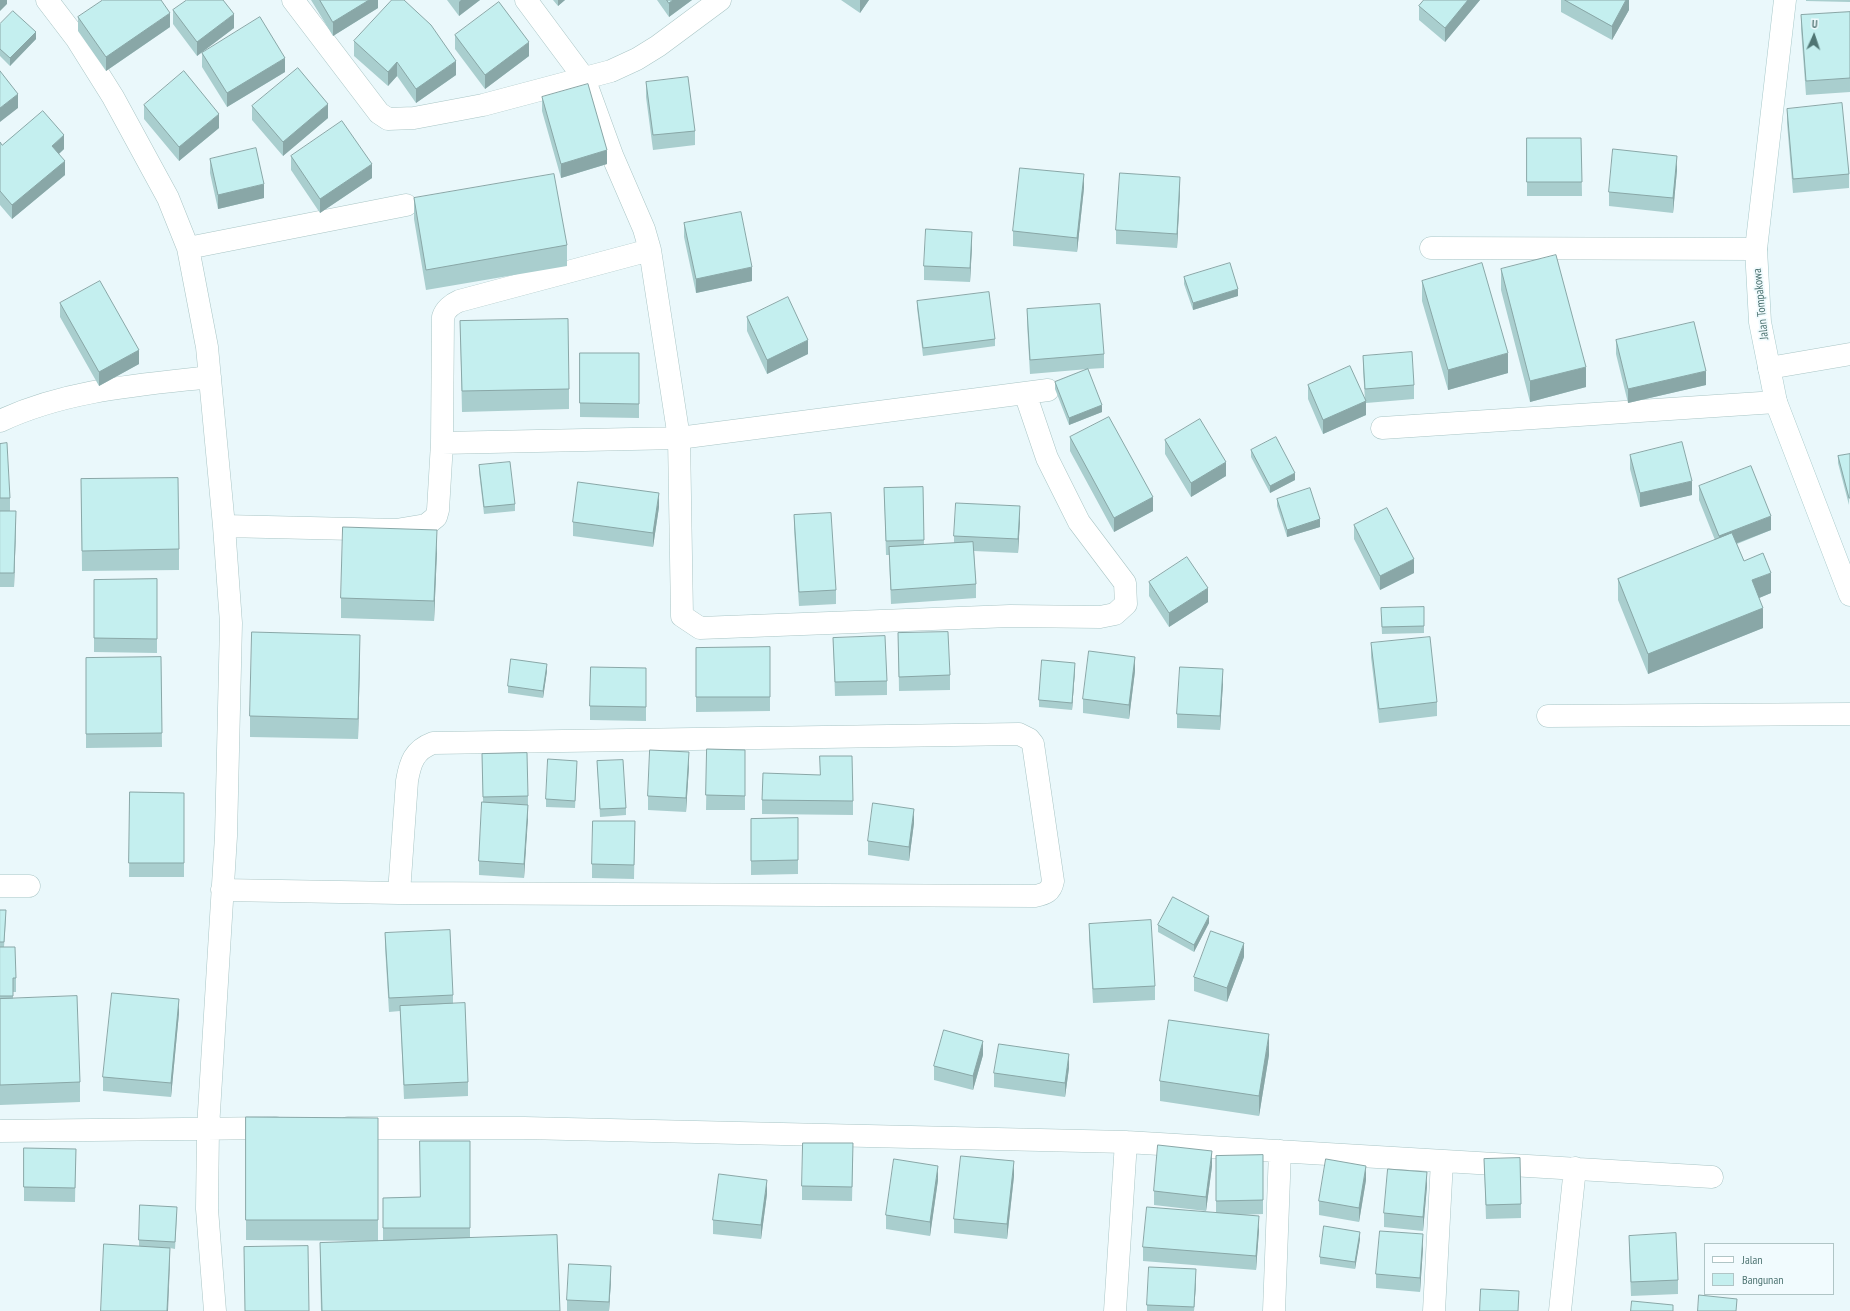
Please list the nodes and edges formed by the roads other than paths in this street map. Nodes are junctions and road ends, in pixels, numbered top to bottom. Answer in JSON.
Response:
{"nodes":[{"id":1,"x":47,"y":0,"type":"edge"},
{"id":2,"x":293,"y":0,"type":"edge"},
{"id":3,"x":526,"y":0,"type":"edge"},
{"id":4,"x":720,"y":0,"type":"edge"},
{"id":5,"x":1785,"y":0,"type":"edge"},
{"id":6,"x":584,"y":78,"type":"junction"},
{"id":7,"x":406,"y":205,"type":"dead end"},
{"id":8,"x":188,"y":248,"type":"junction"},
{"id":9,"x":1431,"y":248,"type":"dead end"},
{"id":10,"x":1756,"y":249,"type":"junction"},
{"id":11,"x":650,"y":250,"type":"junction"},
{"id":12,"x":1850,"y":354,"type":"edge"},
{"id":13,"x":1769,"y":368,"type":"junction"},
{"id":14,"x":210,"y":377,"type":"junction"},
{"id":15,"x":1048,"y":390,"type":"dead end"},
{"id":16,"x":1025,"y":393,"type":"junction"},
{"id":17,"x":1776,"y":402,"type":"junction"},
{"id":18,"x":0,"y":421,"type":"edge"},
{"id":19,"x":1382,"y":428,"type":"dead end"},
{"id":20,"x":679,"y":438,"type":"junction"},
{"id":21,"x":442,"y":443,"type":"junction"},
{"id":22,"x":224,"y":526,"type":"junction"},
{"id":23,"x":1850,"y":595,"type":"edge"},
{"id":24,"x":1850,"y":714,"type":"edge"},
{"id":25,"x":1548,"y":716,"type":"dead end"},
{"id":26,"x":0,"y":886,"type":"edge"},
{"id":27,"x":29,"y":886,"type":"dead end"},
{"id":28,"x":222,"y":890,"type":"junction"},
{"id":29,"x":399,"y":893,"type":"junction"},
{"id":30,"x":208,"y":1128,"type":"junction"},
{"id":31,"x":295,"y":1128,"type":"edge"},
{"id":32,"x":326,"y":1128,"type":"edge"},
{"id":33,"x":0,"y":1131,"type":"edge"},
{"id":34,"x":1126,"y":1142,"type":"junction"},
{"id":35,"x":1280,"y":1151,"type":"junction"},
{"id":36,"x":1442,"y":1161,"type":"junction"},
{"id":37,"x":1575,"y":1168,"type":"junction"},
{"id":38,"x":1712,"y":1177,"type":"dead end"},
{"id":39,"x":215,"y":1311,"type":"edge"},
{"id":40,"x":1115,"y":1311,"type":"edge"},
{"id":41,"x":1274,"y":1311,"type":"edge"},
{"id":42,"x":1434,"y":1311,"type":"edge"},
{"id":43,"x":1560,"y":1311,"type":"edge"}],
"edges":[{"from":1,"to":8,"type":"street"},
{"from":2,"to":6,"type":"street"},
{"from":3,"to":6,"type":"street"},
{"from":4,"to":6,"type":"street"},
{"from":5,"to":10,"type":"street","name":"Jalan Tompakowa"},
{"from":6,"to":11,"type":"street"},
{"from":7,"to":8,"type":"street"},
{"from":8,"to":14,"type":"street"},
{"from":9,"to":10,"type":"street"},
{"from":10,"to":13,"type":"street","name":"Jalan Tompakowa"},
{"from":11,"to":20,"type":"street"},
{"from":11,"to":21,"type":"street"},
{"from":12,"to":13,"type":"street"},
{"from":13,"to":17,"type":"street","name":"Jalan Tompakowa"},
{"from":14,"to":18,"type":"street"},
{"from":14,"to":22,"type":"street"},
{"from":15,"to":16,"type":"street"},
{"from":16,"to":20,"type":"street"},
{"from":16,"to":20,"type":"street"},
{"from":17,"to":19,"type":"street"},
{"from":17,"to":23,"type":"street","name":"Jalan Tompakowa"},
{"from":20,"to":21,"type":"street"},
{"from":21,"to":22,"type":"street"},
{"from":22,"to":28,"type":"street"},
{"from":24,"to":25,"type":"street"},
{"from":26,"to":27,"type":"street"},
{"from":28,"to":29,"type":"street"},
{"from":28,"to":30,"type":"street"},
{"from":29,"to":29,"type":"street"},
{"from":30,"to":31,"type":"street"},
{"from":30,"to":33,"type":"street"},
{"from":30,"to":39,"type":"street"},
{"from":32,"to":34,"type":"street"},
{"from":34,"to":35,"type":"street"},
{"from":34,"to":40,"type":"street"},
{"from":35,"to":36,"type":"street"},
{"from":35,"to":41,"type":"street"},
{"from":36,"to":37,"type":"street"},
{"from":36,"to":42,"type":"street"},
{"from":37,"to":38,"type":"street"},
{"from":37,"to":43,"type":"street"}]}
